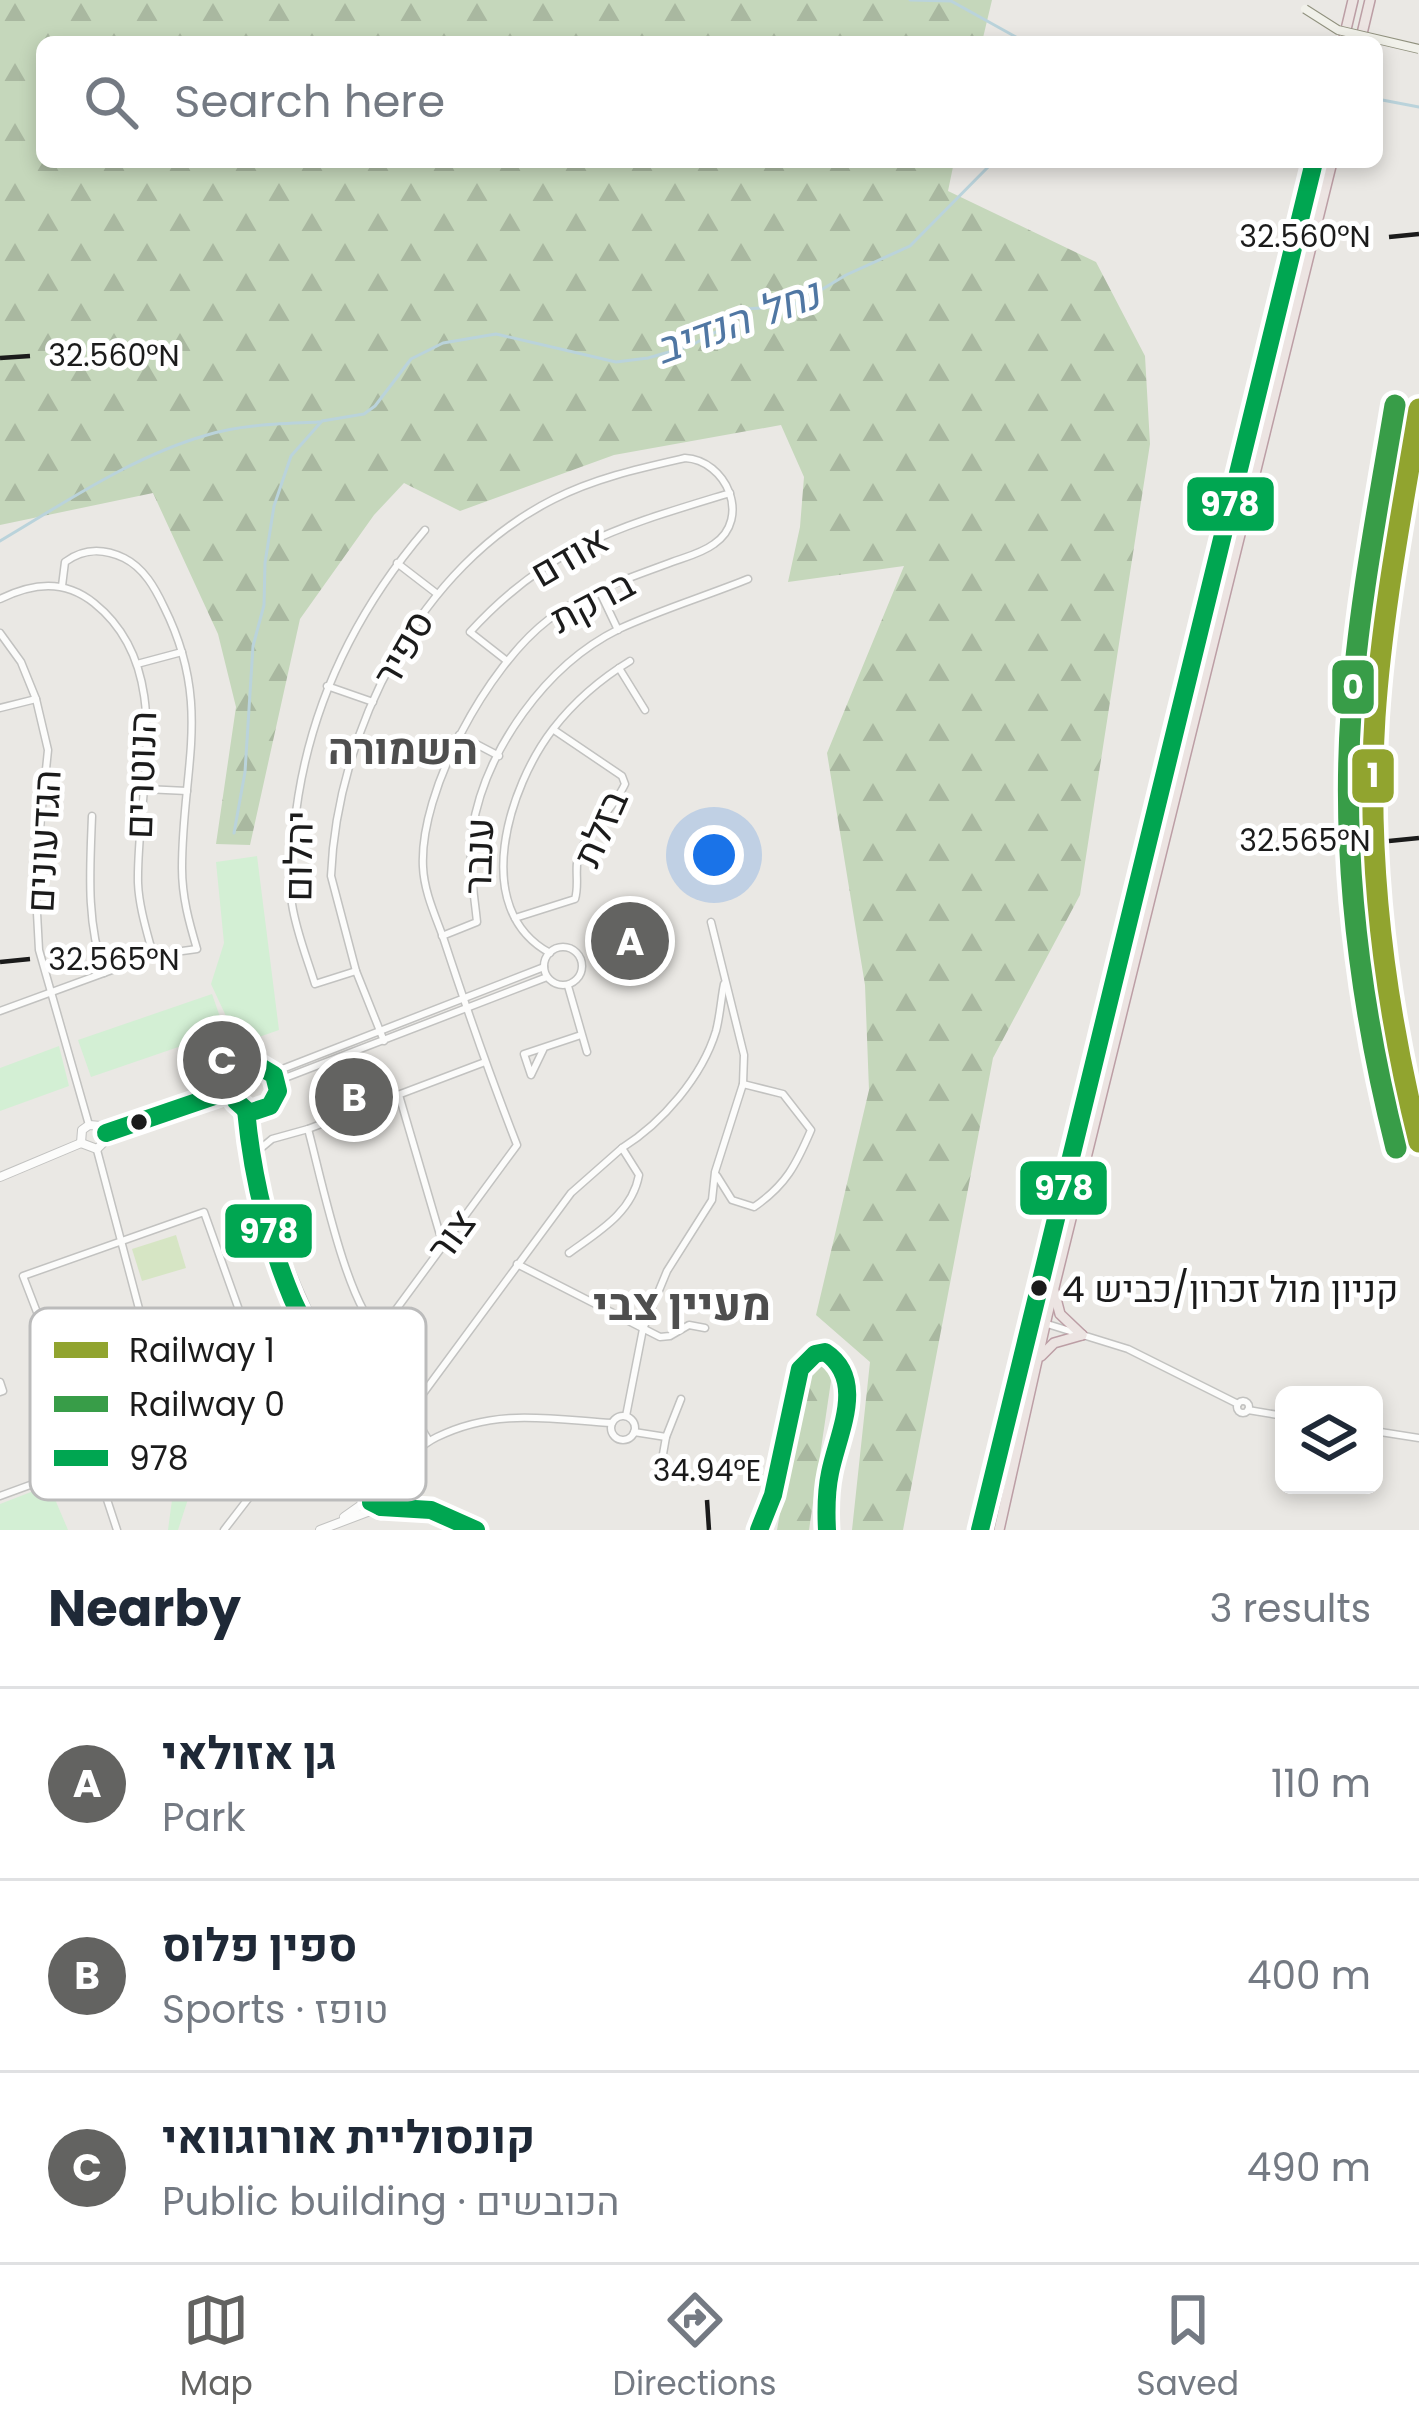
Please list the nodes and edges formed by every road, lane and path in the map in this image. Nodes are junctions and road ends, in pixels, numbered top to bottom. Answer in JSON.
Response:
{"nodes":[{"id":1,"x":1353,"y":0,"type":"edge"},
{"id":2,"x":1370,"y":0,"type":"edge"},
{"id":3,"x":1305,"y":9,"type":"dead end"},
{"id":4,"x":1344,"y":36,"type":"edge"},
{"id":5,"x":1361,"y":36,"type":"edge"},
{"id":6,"x":1362,"y":36,"type":"edge"},
{"id":7,"x":1383,"y":41,"type":"edge"},
{"id":8,"x":1419,"y":50,"type":"edge"},
{"id":9,"x":1313,"y":168,"type":"edge"},
{"id":10,"x":1331,"y":168,"type":"edge"},
{"id":11,"x":730,"y":493,"type":"junction"},
{"id":12,"x":425,"y":530,"type":"dead end"},
{"id":13,"x":397,"y":563,"type":"junction"},
{"id":14,"x":748,"y":579,"type":"dead end"},
{"id":15,"x":62,"y":586,"type":"junction"},
{"id":16,"x":599,"y":590,"type":"junction"},
{"id":17,"x":436,"y":593,"type":"junction"},
{"id":18,"x":0,"y":599,"type":"edge"},
{"id":19,"x":618,"y":630,"type":"junction"},
{"id":20,"x":0,"y":633,"type":"edge"},
{"id":21,"x":182,"y":652,"type":"junction"},
{"id":22,"x":507,"y":661,"type":"junction"},
{"id":23,"x":630,"y":661,"type":"dead end"},
{"id":24,"x":137,"y":664,"type":"junction"},
{"id":25,"x":619,"y":668,"type":"junction"},
{"id":26,"x":327,"y":686,"type":"junction"},
{"id":27,"x":36,"y":699,"type":"junction"},
{"id":28,"x":373,"y":702,"type":"junction"},
{"id":29,"x":0,"y":708,"type":"edge"},
{"id":30,"x":645,"y":710,"type":"dead end"},
{"id":31,"x":553,"y":729,"type":"junction"},
{"id":32,"x":459,"y":735,"type":"junction"},
{"id":33,"x":499,"y":756,"type":"junction"},
{"id":34,"x":145,"y":789,"type":"junction"},
{"id":35,"x":188,"y":791,"type":"junction"},
{"id":36,"x":92,"y":816,"type":"dead end"},
{"id":37,"x":515,"y":918,"type":"junction"},
{"id":38,"x":711,"y":922,"type":"dead end"},
{"id":39,"x":442,"y":936,"type":"junction"},
{"id":40,"x":550,"y":953,"type":"junction"},
{"id":41,"x":153,"y":955,"type":"junction"},
{"id":42,"x":544,"y":967,"type":"junction"},
{"id":43,"x":356,"y":971,"type":"junction"},
{"id":44,"x":105,"y":974,"type":"junction"},
{"id":45,"x":548,"y":977,"type":"junction"},
{"id":46,"x":725,"y":981,"type":"junction"},
{"id":47,"x":568,"y":985,"type":"junction"},
{"id":48,"x":52,"y":992,"type":"junction"},
{"id":49,"x":465,"y":1006,"type":"junction"},
{"id":50,"x":0,"y":1010,"type":"edge"},
{"id":51,"x":581,"y":1035,"type":"junction"},
{"id":52,"x":382,"y":1037,"type":"junction"},
{"id":53,"x":544,"y":1048,"type":"dead end"},
{"id":54,"x":587,"y":1052,"type":"dead end"},
{"id":55,"x":484,"y":1064,"type":"junction"},
{"id":56,"x":274,"y":1077,"type":"junction"},
{"id":57,"x":743,"y":1084,"type":"junction"},
{"id":58,"x":232,"y":1090,"type":"junction"},
{"id":59,"x":399,"y":1095,"type":"junction"},
{"id":60,"x":251,"y":1110,"type":"junction"},
{"id":61,"x":88,"y":1125,"type":"junction"},
{"id":62,"x":255,"y":1128,"type":"junction"},
{"id":63,"x":308,"y":1129,"type":"junction"},
{"id":64,"x":106,"y":1133,"type":"junction"},
{"id":65,"x":272,"y":1139,"type":"junction"},
{"id":66,"x":82,"y":1143,"type":"junction"},
{"id":67,"x":517,"y":1145,"type":"joint"},
{"id":68,"x":622,"y":1148,"type":"junction"},
{"id":69,"x":97,"y":1149,"type":"junction"},
{"id":70,"x":258,"y":1151,"type":"junction"},
{"id":71,"x":715,"y":1172,"type":"junction"},
{"id":72,"x":0,"y":1177,"type":"edge"},
{"id":73,"x":122,"y":1240,"type":"junction"},
{"id":74,"x":443,"y":1246,"type":"junction"},
{"id":75,"x":569,"y":1253,"type":"dead end"},
{"id":76,"x":517,"y":1264,"type":"junction"},
{"id":77,"x":1054,"y":1288,"type":"junction"},
{"id":78,"x":35,"y":1308,"type":"edge"},
{"id":79,"x":140,"y":1308,"type":"edge"},
{"id":80,"x":238,"y":1308,"type":"edge"},
{"id":81,"x":297,"y":1308,"type":"edge"},
{"id":82,"x":307,"y":1308,"type":"edge"},
{"id":83,"x":362,"y":1308,"type":"edge"},
{"id":84,"x":398,"y":1308,"type":"edge"},
{"id":85,"x":1031,"y":1319,"type":"junction"},
{"id":86,"x":1045,"y":1323,"type":"junction"},
{"id":87,"x":705,"y":1328,"type":"dead end"},
{"id":88,"x":643,"y":1329,"type":"junction"},
{"id":89,"x":1082,"y":1335,"type":"junction"},
{"id":90,"x":1038,"y":1360,"type":"junction"},
{"id":91,"x":426,"y":1390,"type":"edge"},
{"id":92,"x":681,"y":1399,"type":"dead end"},
{"id":93,"x":1275,"y":1414,"type":"edge"},
{"id":94,"x":626,"y":1416,"type":"junction"},
{"id":95,"x":612,"y":1424,"type":"junction"},
{"id":96,"x":634,"y":1432,"type":"junction"},
{"id":97,"x":1383,"y":1432,"type":"edge"},
{"id":98,"x":426,"y":1436,"type":"edge"},
{"id":99,"x":666,"y":1437,"type":"junction"},
{"id":100,"x":1419,"y":1438,"type":"edge"},
{"id":101,"x":429,"y":1441,"type":"junction"},
{"id":102,"x":426,"y":1443,"type":"edge"},
{"id":103,"x":659,"y":1477,"type":"dead end"},
{"id":104,"x":30,"y":1485,"type":"edge"},
{"id":105,"x":0,"y":1496,"type":"edge"},
{"id":106,"x":107,"y":1500,"type":"edge"},
{"id":107,"x":247,"y":1500,"type":"edge"},
{"id":108,"x":370,"y":1500,"type":"edge"},
{"id":109,"x":387,"y":1500,"type":"edge"},
{"id":110,"x":393,"y":1500,"type":"edge"},
{"id":111,"x":413,"y":1506,"type":"junction"},
{"id":112,"x":380,"y":1508,"type":"junction"},
{"id":113,"x":343,"y":1518,"type":"junction"},
{"id":114,"x":117,"y":1530,"type":"edge"},
{"id":115,"x":224,"y":1530,"type":"edge"},
{"id":116,"x":320,"y":1530,"type":"edge"},
{"id":117,"x":476,"y":1530,"type":"edge"},
{"id":118,"x":759,"y":1530,"type":"edge"},
{"id":119,"x":826,"y":1530,"type":"edge"},
{"id":120,"x":980,"y":1530,"type":"edge"},
{"id":121,"x":999,"y":1530,"type":"edge"}],
"edges":[{"from":1,"to":4,"type":"highway"},
{"from":2,"to":5,"type":"highway"},
{"from":3,"to":6,"type":"main road","bridge":true},
{"from":7,"to":8,"type":"main road","bridge":true},
{"from":9,"to":85,"type":"highway"},
{"from":10,"to":77,"type":"highway"},
{"from":11,"to":16,"type":"street","name":"ברקת"},
{"from":11,"to":17,"type":"street","name":"ספיר"},
{"from":11,"to":22,"type":"street","name":"אודם"},
{"from":12,"to":13,"type":"street","name":"יהלום"},
{"from":13,"to":17,"type":"street"},
{"from":13,"to":26,"type":"street","name":"יהלום"},
{"from":14,"to":19,"type":"street","name":"ענבר"},
{"from":15,"to":18,"type":"street"},
{"from":15,"to":21,"type":"street"},
{"from":15,"to":24,"type":"street","name":"הנוטרים"},
{"from":16,"to":19,"type":"street"},
{"from":16,"to":22,"type":"street","name":"ברקת"},
{"from":17,"to":28,"type":"street","name":"ספיר"},
{"from":19,"to":33,"type":"street","name":"ענבר"},
{"from":20,"to":27,"type":"street","name":"הגדעונים"},
{"from":21,"to":24,"type":"street"},
{"from":21,"to":35,"type":"street"},
{"from":22,"to":32,"type":"street","name":"ברקת"},
{"from":23,"to":25,"type":"street"},
{"from":24,"to":34,"type":"street","name":"הנוטרים"},
{"from":25,"to":30,"type":"street"},
{"from":25,"to":31,"type":"street"},
{"from":26,"to":28,"type":"street"},
{"from":26,"to":43,"type":"street","name":"יהלום"},
{"from":27,"to":29,"type":"street"},
{"from":27,"to":48,"type":"street","name":"הגדעונים"},
{"from":28,"to":43,"type":"street","name":"ספיר"},
{"from":31,"to":37,"type":"street"},
{"from":31,"to":37,"type":"street","name":"בזלת"},
{"from":32,"to":33,"type":"street"},
{"from":32,"to":39,"type":"street","name":"ברקת"},
{"from":33,"to":39,"type":"street","name":"ענבר"},
{"from":34,"to":35,"type":"street"},
{"from":34,"to":41,"type":"street","name":"הנוטרים"},
{"from":35,"to":41,"type":"street"},
{"from":36,"to":44,"type":"street"},
{"from":37,"to":40,"type":"street"},
{"from":38,"to":46,"type":"street"},
{"from":39,"to":49,"type":"street","name":"ברקת"},
{"from":40,"to":42,"type":"street"},
{"from":40,"to":47,"type":"street"},
{"from":41,"to":44,"type":"street"},
{"from":42,"to":45,"type":"street"},
{"from":42,"to":49,"type":"street"},
{"from":43,"to":52,"type":"street","name":"ספיר"},
{"from":44,"to":48,"type":"street"},
{"from":45,"to":47,"type":"street"},
{"from":45,"to":49,"type":"street"},
{"from":46,"to":57,"type":"street"},
{"from":46,"to":68,"type":"street"},
{"from":47,"to":51,"type":"street"},
{"from":48,"to":50,"type":"street"},
{"from":48,"to":61,"type":"street","name":"הגדעונים"},
{"from":49,"to":52,"type":"street"},
{"from":49,"to":55,"type":"street","name":"ברקת"},
{"from":51,"to":53,"type":"street"},
{"from":51,"to":54,"type":"street"},
{"from":52,"to":56,"type":"street"},
{"from":55,"to":59,"type":"street"},
{"from":55,"to":67,"type":"street","name":"ברקת"},
{"from":56,"to":58,"type":"street"},
{"from":56,"to":60,"type":"street"},
{"from":57,"to":71,"type":"street"},
{"from":57,"to":71,"type":"street"},
{"from":58,"to":60,"type":"street"},
{"from":58,"to":64,"type":"street"},
{"from":59,"to":63,"type":"street"},
{"from":59,"to":74,"type":"street"},
{"from":60,"to":62,"type":"street"},
{"from":60,"to":81,"type":"street"},
{"from":61,"to":64,"type":"street"},
{"from":61,"to":66,"type":"street"},
{"from":62,"to":65,"type":"street"},
{"from":62,"to":70,"type":"street"},
{"from":63,"to":65,"type":"street"},
{"from":63,"to":83,"type":"street"},
{"from":64,"to":69,"type":"street"},
{"from":65,"to":70,"type":"street"},
{"from":66,"to":69,"type":"street"},
{"from":66,"to":72,"type":"street"},
{"from":67,"to":74,"type":"street","name":"צור"},
{"from":68,"to":75,"type":"street"},
{"from":68,"to":76,"type":"street"},
{"from":69,"to":73,"type":"street"},
{"from":70,"to":82,"type":"street"},
{"from":71,"to":88,"type":"street"},
{"from":73,"to":78,"type":"street"},
{"from":73,"to":79,"type":"street"},
{"from":73,"to":80,"type":"street"},
{"from":74,"to":84,"type":"street","name":"צור"},
{"from":76,"to":88,"type":"street"},
{"from":76,"to":91,"type":"street"},
{"from":77,"to":86,"type":"highway"},
{"from":77,"to":89,"type":"highway"},
{"from":85,"to":86,"type":"street"},
{"from":85,"to":120,"type":"highway"},
{"from":86,"to":89,"type":"street"},
{"from":86,"to":90,"type":"highway"},
{"from":87,"to":88,"type":"street"},
{"from":88,"to":94,"type":"street"},
{"from":89,"to":90,"type":"highway"},
{"from":89,"to":93,"type":"street"},
{"from":90,"to":121,"type":"highway"},
{"from":92,"to":99,"type":"street"},
{"from":94,"to":95,"type":"street"},
{"from":94,"to":96,"type":"street"},
{"from":95,"to":96,"type":"street"},
{"from":95,"to":101,"type":"street"},
{"from":96,"to":99,"type":"street"},
{"from":97,"to":100,"type":"street"},
{"from":98,"to":101,"type":"street"},
{"from":99,"to":103,"type":"street"},
{"from":101,"to":102,"type":"street"},
{"from":104,"to":105,"type":"street"},
{"from":106,"to":114,"type":"street"},
{"from":107,"to":115,"type":"street"},
{"from":108,"to":113,"type":"street"},
{"from":109,"to":112,"type":"street"},
{"from":110,"to":111,"type":"street"},
{"from":111,"to":112,"type":"street"},
{"from":111,"to":117,"type":"street"},
{"from":112,"to":113,"type":"street"},
{"from":113,"to":116,"type":"street"},
{"from":118,"to":119,"type":"street"}]}
